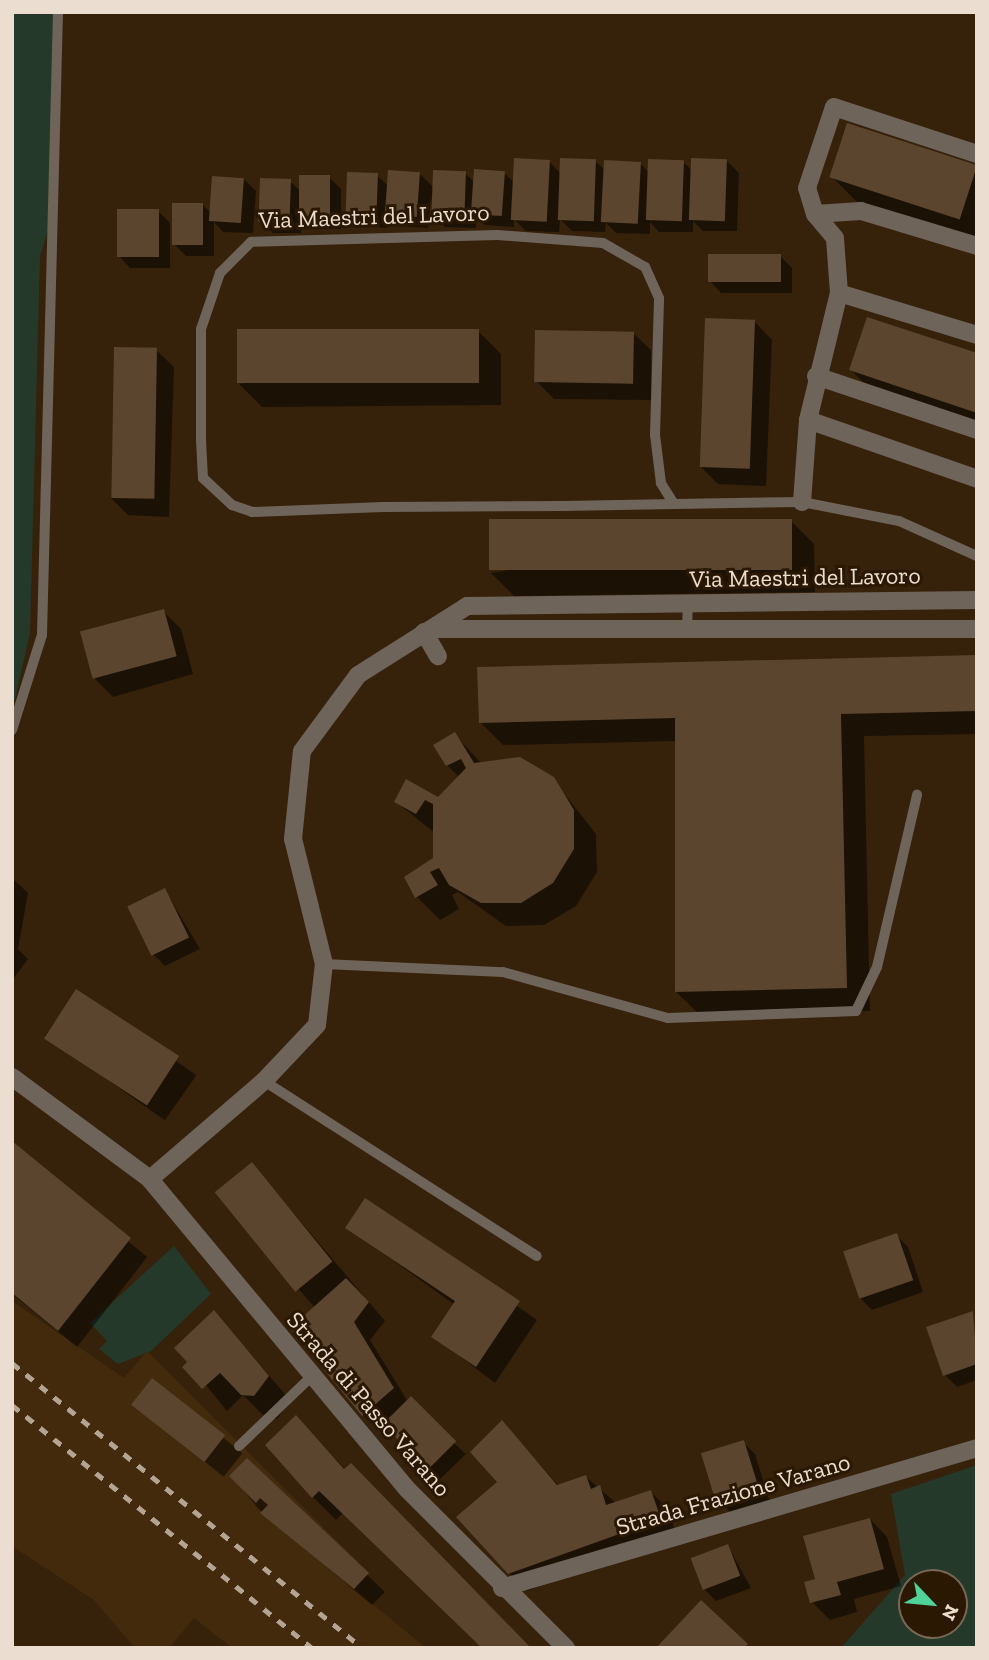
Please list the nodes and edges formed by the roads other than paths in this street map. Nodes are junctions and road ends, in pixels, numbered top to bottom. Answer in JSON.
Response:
{"nodes":[{"id":1,"x":58,"y":12,"type":"edge"},
{"id":2,"x":977,"y":154,"type":"edge"},
{"id":3,"x":815,"y":214,"type":"junction"},
{"id":4,"x":977,"y":247,"type":"edge"},
{"id":5,"x":839,"y":293,"type":"junction"},
{"id":6,"x":977,"y":335,"type":"edge"},
{"id":7,"x":816,"y":376,"type":"junction"},
{"id":8,"x":808,"y":420,"type":"junction"},
{"id":9,"x":977,"y":430,"type":"edge"},
{"id":10,"x":977,"y":479,"type":"edge"},
{"id":11,"x":802,"y":502,"type":"junction"},
{"id":12,"x":674,"y":504,"type":"junction"},
{"id":13,"x":977,"y":556,"type":"edge"},
{"id":14,"x":977,"y":600,"type":"edge"},
{"id":15,"x":688,"y":603,"type":"junction"},
{"id":16,"x":977,"y":629,"type":"edge"},
{"id":17,"x":428,"y":630,"type":"junction"},
{"id":18,"x":687,"y":630,"type":"junction"},
{"id":19,"x":438,"y":656,"type":"dead end"},
{"id":20,"x":12,"y":730,"type":"edge"},
{"id":21,"x":917,"y":795,"type":"dead end"},
{"id":22,"x":324,"y":964,"type":"junction"},
{"id":23,"x":12,"y":1077,"type":"edge"},
{"id":24,"x":264,"y":1081,"type":"junction"},
{"id":25,"x":150,"y":1179,"type":"junction"},
{"id":26,"x":537,"y":1256,"type":"dead end"},
{"id":27,"x":310,"y":1378,"type":"junction"},
{"id":28,"x":239,"y":1446,"type":"dead end"},
{"id":29,"x":977,"y":1448,"type":"edge"},
{"id":30,"x":502,"y":1588,"type":"junction"},
{"id":31,"x":566,"y":1648,"type":"edge"}],
"edges":[{"from":1,"to":20,"type":"lane"},
{"from":2,"to":3,"type":"street"},
{"from":3,"to":4,"type":"street"},
{"from":3,"to":5,"type":"street"},
{"from":5,"to":6,"type":"street"},
{"from":5,"to":7,"type":"street"},
{"from":7,"to":8,"type":"street"},
{"from":7,"to":9,"type":"street"},
{"from":8,"to":10,"type":"street"},
{"from":8,"to":11,"type":"street"},
{"from":11,"to":12,"type":"lane","name":"Via Maestri del Lavoro"},
{"from":11,"to":13,"type":"lane","name":"Via Maestri del Lavoro"},
{"from":12,"to":12,"type":"lane","name":"Via Maestri del Lavoro"},
{"from":14,"to":15,"type":"street","name":"Via Maestri del Lavoro"},
{"from":15,"to":17,"type":"street","name":"Via Maestri del Lavoro"},
{"from":15,"to":18,"type":"lane"},
{"from":16,"to":18,"type":"street"},
{"from":17,"to":18,"type":"street"},
{"from":17,"to":19,"type":"street"},
{"from":17,"to":22,"type":"street","name":"Via Maestri del Lavoro"},
{"from":21,"to":22,"type":"lane"},
{"from":22,"to":24,"type":"street","name":"Via Maestri del Lavoro"},
{"from":23,"to":25,"type":"street"},
{"from":24,"to":25,"type":"street","name":"Via Maestri del Lavoro"},
{"from":24,"to":26,"type":"lane"},
{"from":25,"to":27,"type":"street","name":"Strada di Passo Varano"},
{"from":27,"to":28,"type":"lane"},
{"from":27,"to":30,"type":"street","name":"Strada di Passo Varano"},
{"from":29,"to":30,"type":"street","name":"Strada Frazione Varano"},
{"from":30,"to":31,"type":"street","name":"Strada di Passo Varano"}]}
